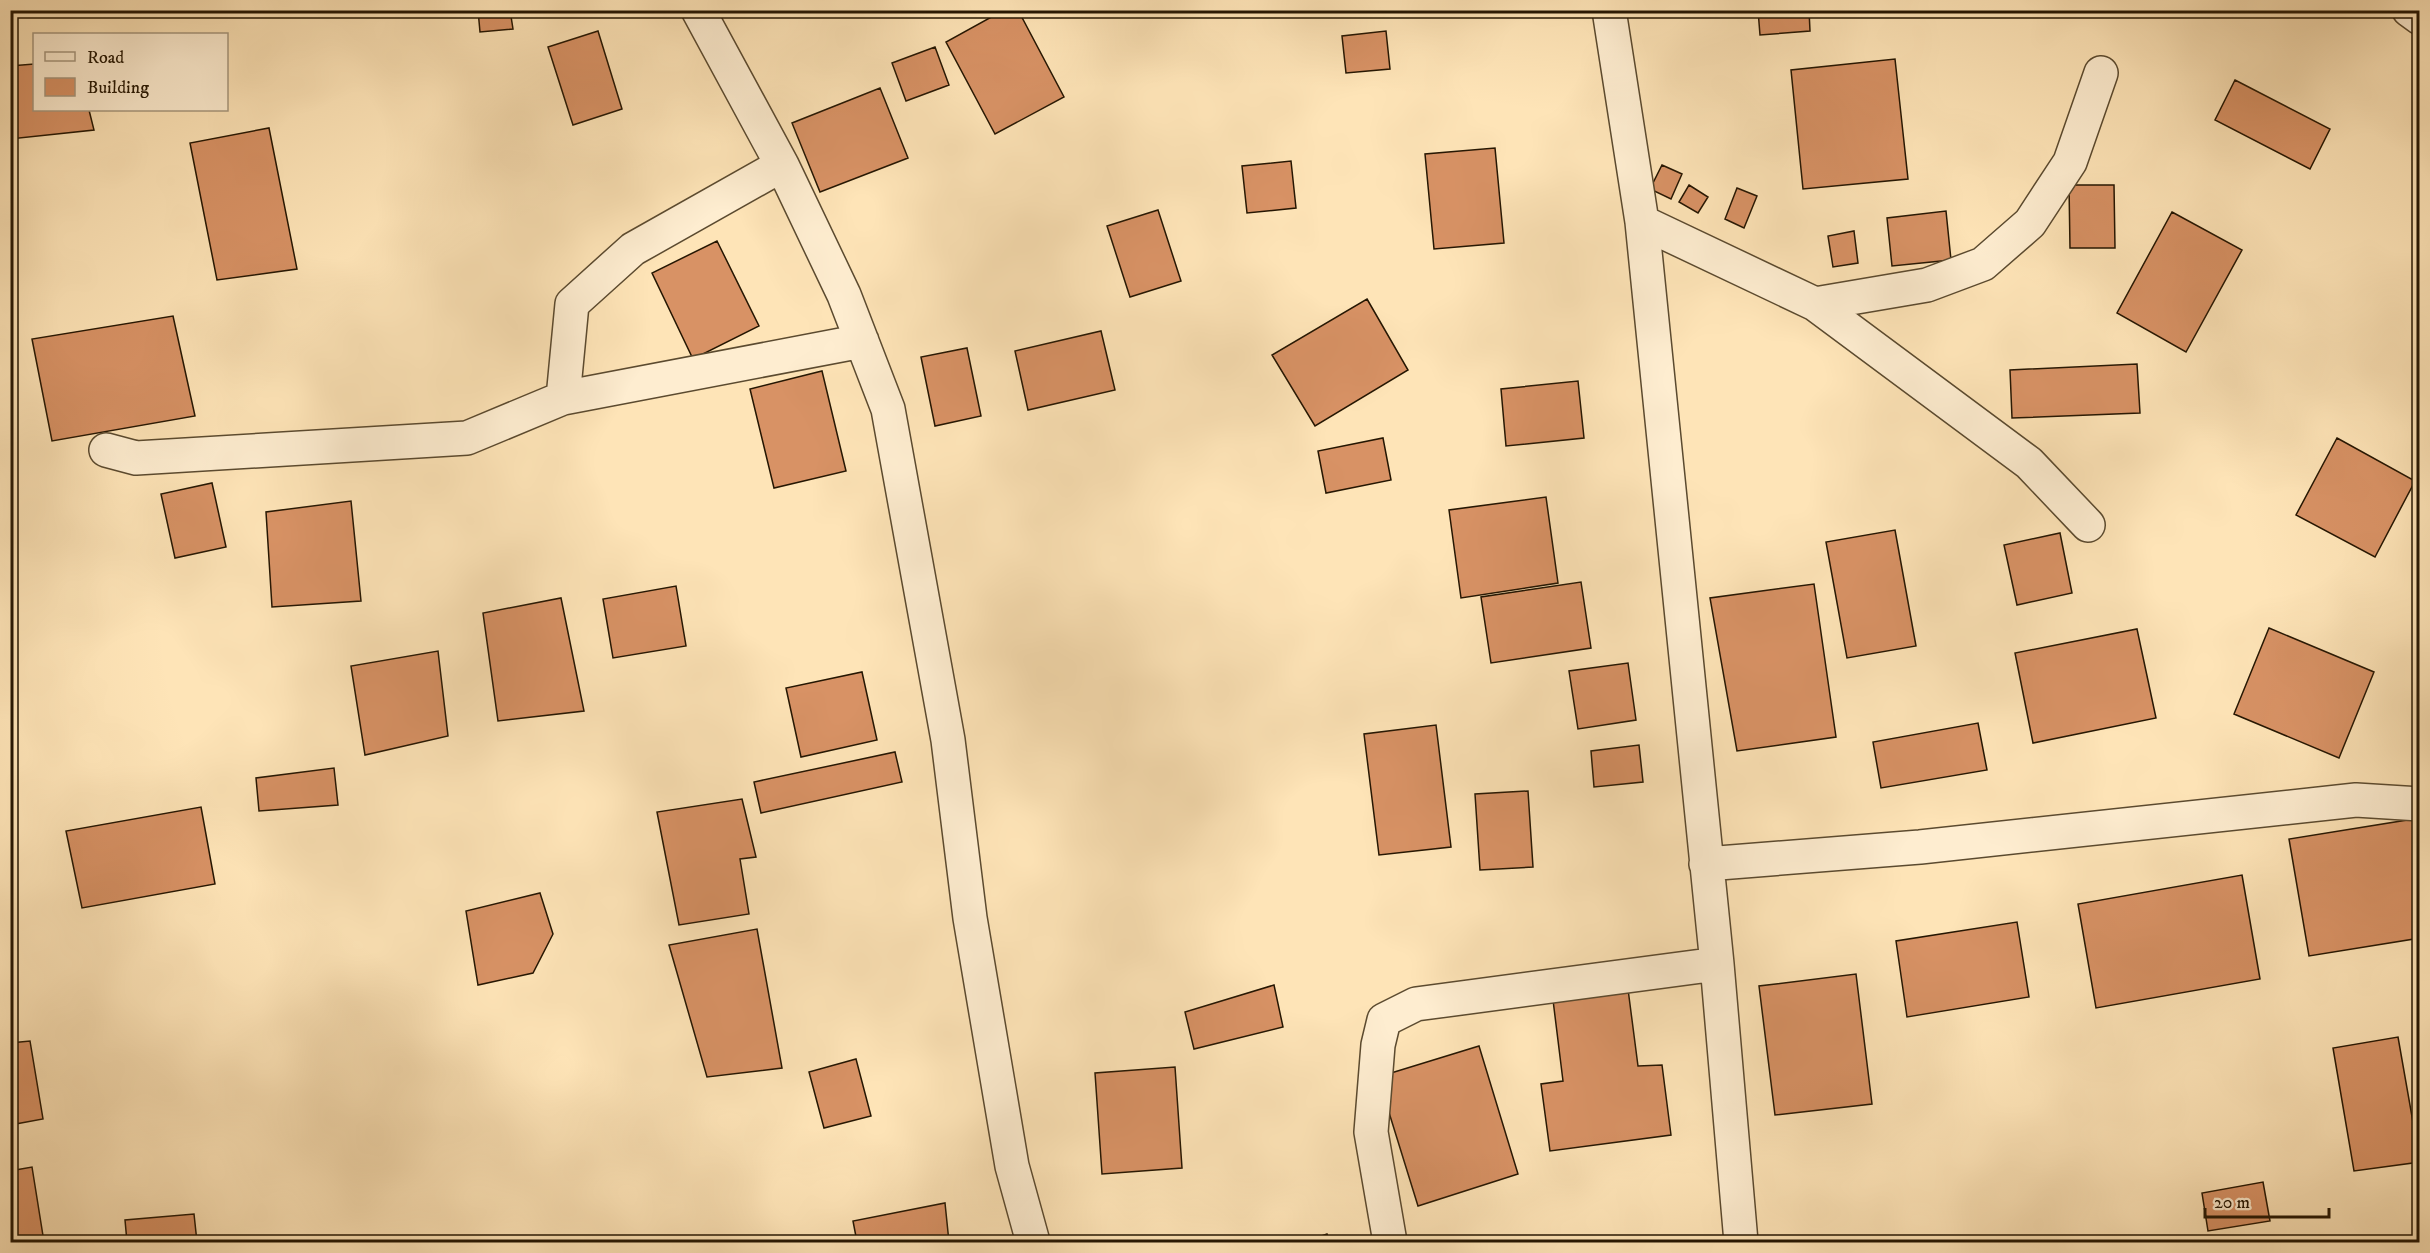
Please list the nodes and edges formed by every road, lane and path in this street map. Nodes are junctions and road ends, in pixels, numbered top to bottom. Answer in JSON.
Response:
{"nodes":[{"id":1,"x":698,"y":10,"type":"edge"},
{"id":2,"x":1609,"y":10,"type":"edge"},
{"id":3,"x":2409,"y":10,"type":"edge"},
{"id":4,"x":2420,"y":18,"type":"edge"},
{"id":5,"x":2101,"y":73,"type":"dead end"},
{"id":6,"x":782,"y":165,"type":"junction"},
{"id":7,"x":1642,"y":222,"type":"junction"},
{"id":8,"x":1815,"y":304,"type":"junction"},
{"id":9,"x":862,"y":341,"type":"junction"},
{"id":10,"x":563,"y":398,"type":"junction"},
{"id":11,"x":106,"y":450,"type":"dead end"},
{"id":12,"x":2088,"y":525,"type":"dead end"},
{"id":13,"x":2420,"y":804,"type":"edge"},
{"id":14,"x":1706,"y":864,"type":"junction"},
{"id":15,"x":1717,"y":964,"type":"junction"},
{"id":16,"x":1033,"y":1242,"type":"edge"},
{"id":17,"x":1390,"y":1242,"type":"edge"},
{"id":18,"x":1741,"y":1242,"type":"edge"}],
"edges":[{"from":1,"to":6,"type":"street"},
{"from":2,"to":7,"type":"street"},
{"from":3,"to":4,"type":"street"},
{"from":5,"to":8,"type":"street"},
{"from":6,"to":9,"type":"street"},
{"from":6,"to":10,"type":"street"},
{"from":7,"to":8,"type":"street"},
{"from":7,"to":14,"type":"street"},
{"from":8,"to":12,"type":"street"},
{"from":9,"to":10,"type":"street"},
{"from":9,"to":16,"type":"street"},
{"from":10,"to":11,"type":"street"},
{"from":13,"to":14,"type":"street"},
{"from":14,"to":15,"type":"street"},
{"from":15,"to":17,"type":"street"},
{"from":15,"to":18,"type":"street"}]}
